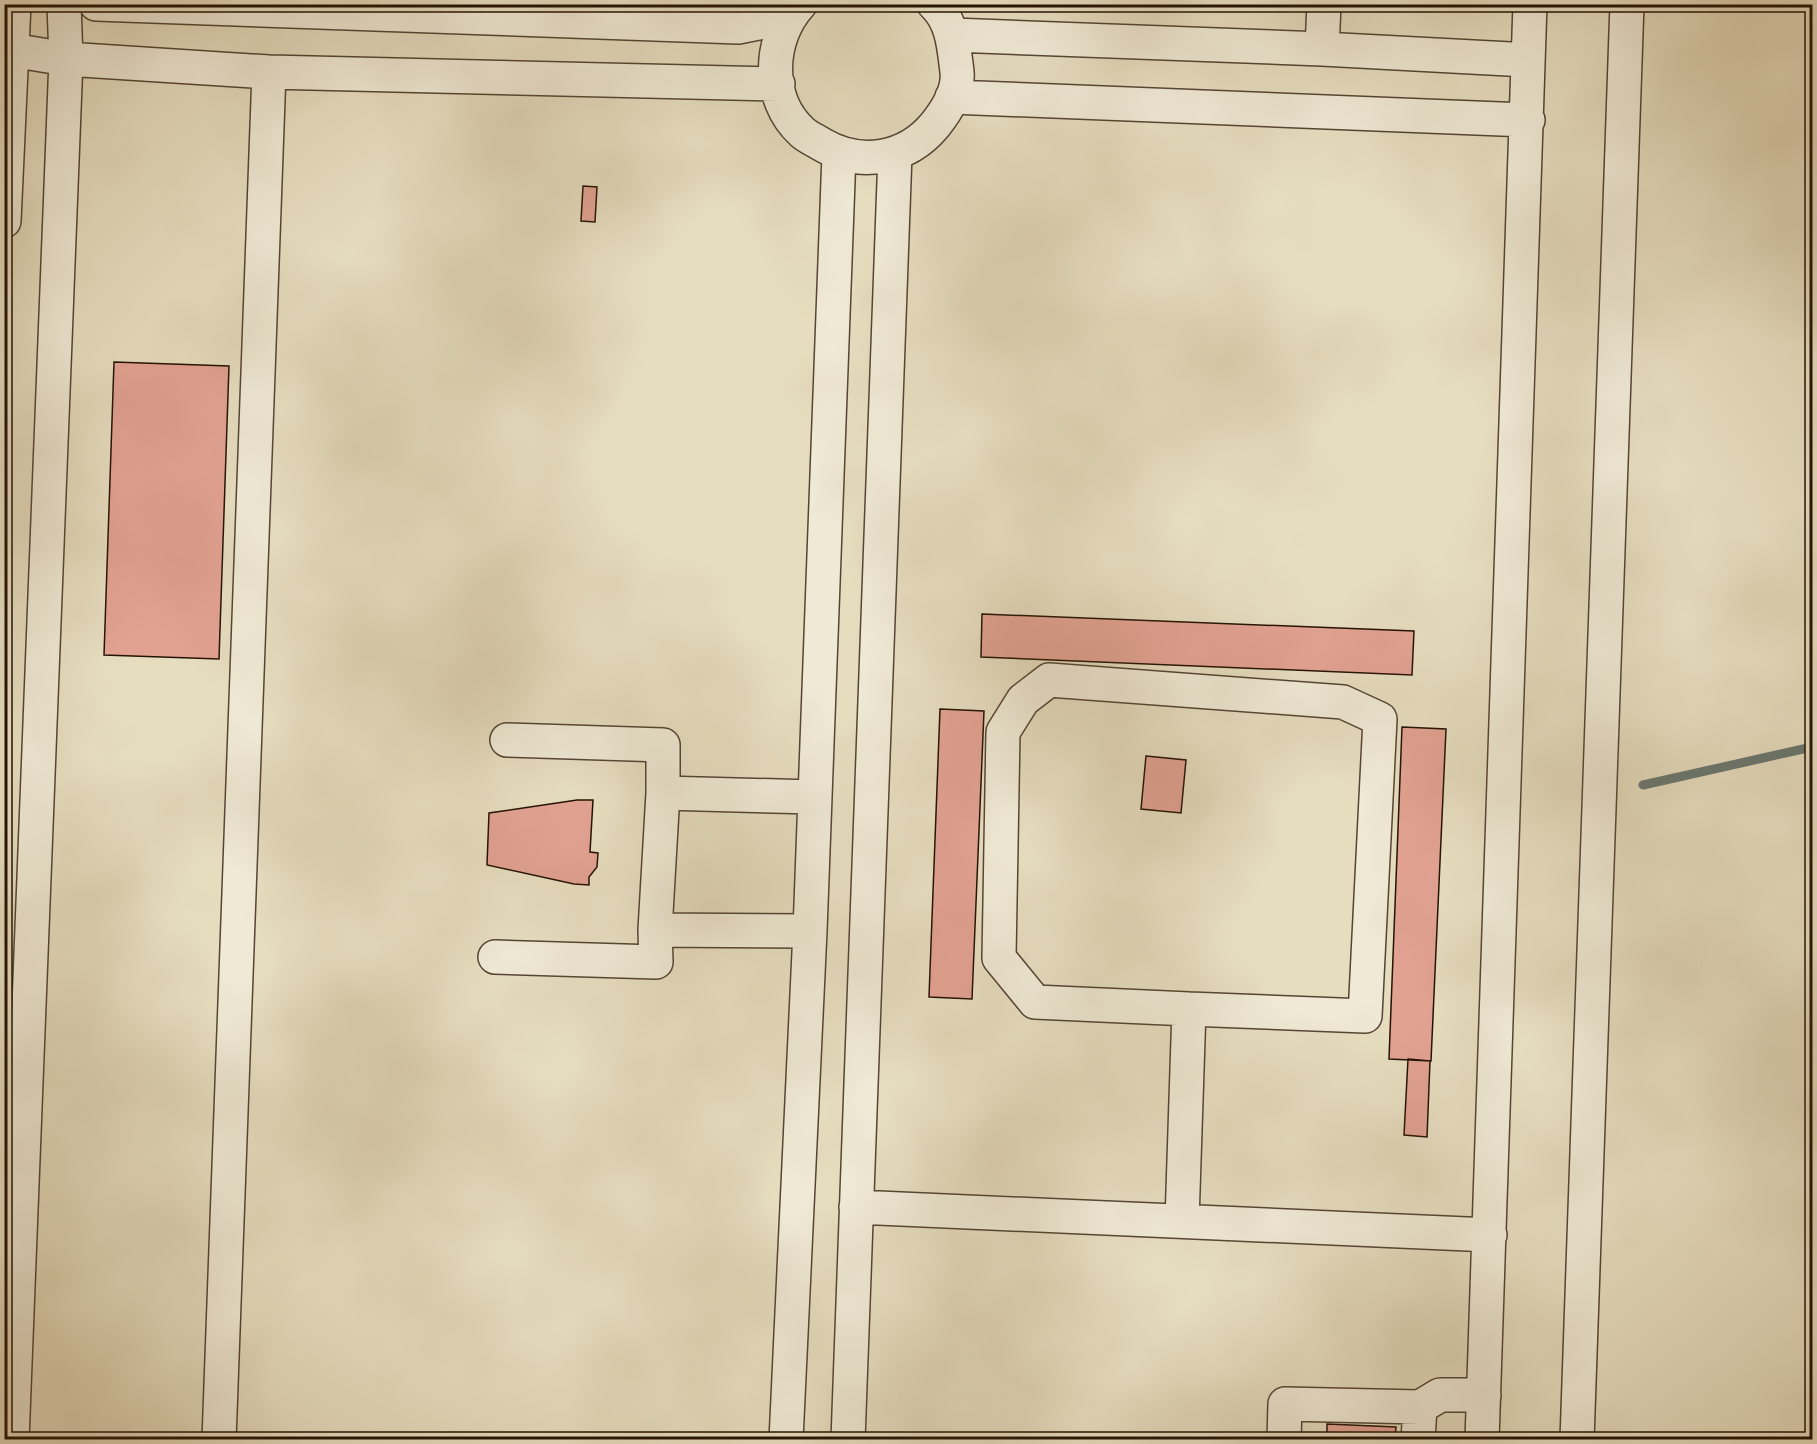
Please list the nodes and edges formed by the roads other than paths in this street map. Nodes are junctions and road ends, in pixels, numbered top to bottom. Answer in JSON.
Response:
{"nodes":[{"id":1,"x":14,"y":4,"type":"edge"},
{"id":2,"x":64,"y":4,"type":"edge"},
{"id":3,"x":96,"y":4,"type":"edge"},
{"id":4,"x":934,"y":4,"type":"edge"},
{"id":5,"x":1324,"y":4,"type":"edge"},
{"id":6,"x":1530,"y":4,"type":"edge"},
{"id":7,"x":1627,"y":4,"type":"edge"},
{"id":8,"x":279,"y":8,"type":"edge"},
{"id":9,"x":794,"y":11,"type":"edge"},
{"id":10,"x":953,"y":35,"type":"junction"},
{"id":11,"x":1322,"y":49,"type":"junction"},
{"id":12,"x":12,"y":50,"type":"junction"},
{"id":13,"x":66,"y":59,"type":"junction"},
{"id":14,"x":1528,"y":60,"type":"junction"},
{"id":15,"x":269,"y":72,"type":"junction"},
{"id":16,"x":778,"y":84,"type":"junction"},
{"id":17,"x":952,"y":97,"type":"junction"},
{"id":18,"x":1528,"y":120,"type":"junction"},
{"id":19,"x":839,"y":154,"type":"junction"},
{"id":20,"x":895,"y":154,"type":"junction"},
{"id":21,"x":4,"y":221,"type":"edge"},
{"id":22,"x":507,"y":740,"type":"dead end"},
{"id":23,"x":663,"y":793,"type":"junction"},
{"id":24,"x":814,"y":797,"type":"junction"},
{"id":25,"x":656,"y":930,"type":"junction"},
{"id":26,"x":810,"y":931,"type":"junction"},
{"id":27,"x":495,"y":957,"type":"dead end"},
{"id":28,"x":1189,"y":1009,"type":"junction"},
{"id":29,"x":856,"y":1207,"type":"junction"},
{"id":30,"x":1182,"y":1221,"type":"junction"},
{"id":31,"x":1490,"y":1235,"type":"junction"},
{"id":32,"x":1484,"y":1395,"type":"junction"},
{"id":33,"x":1419,"y":1407,"type":"junction"},
{"id":34,"x":12,"y":1440,"type":"edge"},
{"id":35,"x":219,"y":1440,"type":"edge"},
{"id":36,"x":786,"y":1440,"type":"edge"},
{"id":37,"x":848,"y":1440,"type":"edge"},
{"id":38,"x":1284,"y":1440,"type":"edge"},
{"id":39,"x":1418,"y":1440,"type":"edge"},
{"id":40,"x":1482,"y":1440,"type":"edge"},
{"id":41,"x":1577,"y":1440,"type":"edge"}],
"edges":[{"from":1,"to":12,"type":"lane"},
{"from":2,"to":13,"type":"lane"},
{"from":3,"to":8,"type":"lane"},
{"from":4,"to":10,"type":"lane"},
{"from":5,"to":11,"type":"lane"},
{"from":6,"to":14,"type":"lane"},
{"from":7,"to":41,"type":"lane"},
{"from":8,"to":9,"type":"lane"},
{"from":9,"to":16,"type":"lane"},
{"from":10,"to":11,"type":"lane"},
{"from":10,"to":17,"type":"lane"},
{"from":11,"to":14,"type":"lane"},
{"from":12,"to":13,"type":"lane"},
{"from":12,"to":21,"type":"lane"},
{"from":13,"to":15,"type":"lane"},
{"from":13,"to":34,"type":"lane"},
{"from":14,"to":18,"type":"lane"},
{"from":15,"to":16,"type":"lane"},
{"from":15,"to":35,"type":"lane"},
{"from":16,"to":19,"type":"lane"},
{"from":17,"to":18,"type":"lane"},
{"from":17,"to":20,"type":"lane"},
{"from":18,"to":31,"type":"lane"},
{"from":19,"to":20,"type":"lane"},
{"from":19,"to":24,"type":"lane"},
{"from":20,"to":29,"type":"lane"},
{"from":22,"to":23,"type":"lane"},
{"from":23,"to":24,"type":"lane"},
{"from":23,"to":25,"type":"lane"},
{"from":24,"to":26,"type":"lane"},
{"from":25,"to":26,"type":"lane"},
{"from":25,"to":27,"type":"lane"},
{"from":26,"to":36,"type":"lane"},
{"from":28,"to":28,"type":"lane"},
{"from":28,"to":30,"type":"lane"},
{"from":29,"to":30,"type":"lane"},
{"from":29,"to":37,"type":"lane"},
{"from":30,"to":31,"type":"lane"},
{"from":31,"to":32,"type":"lane"},
{"from":32,"to":33,"type":"lane"},
{"from":32,"to":40,"type":"lane"},
{"from":33,"to":38,"type":"lane"},
{"from":33,"to":39,"type":"lane"}]}
